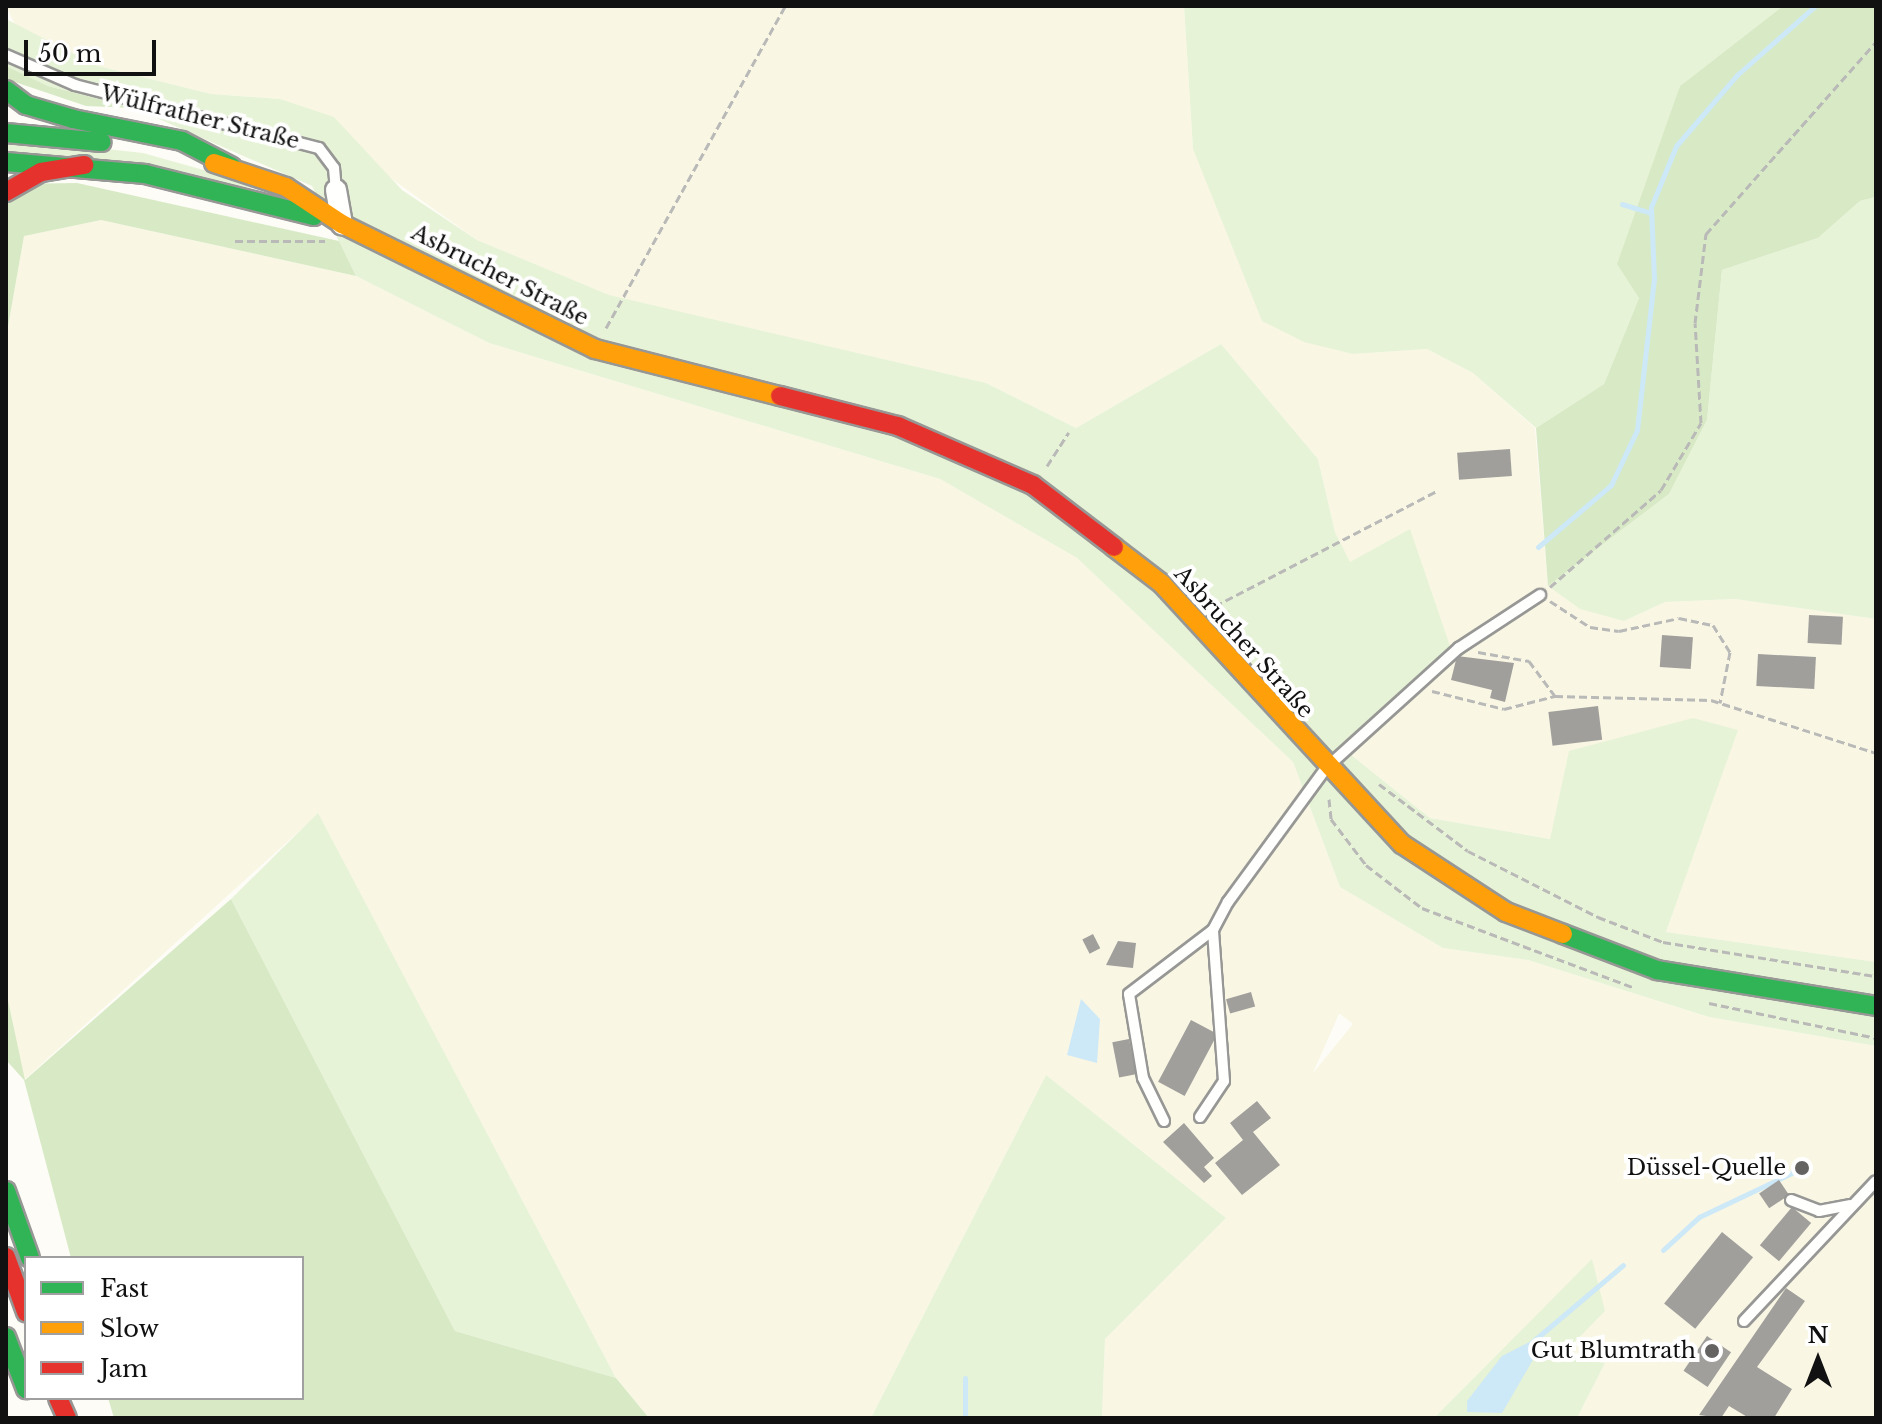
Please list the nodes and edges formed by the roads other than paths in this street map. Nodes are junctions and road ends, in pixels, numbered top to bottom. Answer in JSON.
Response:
{"nodes":[{"id":1,"x":6,"y":55,"type":"edge"},
{"id":2,"x":6,"y":90,"type":"edge"},
{"id":3,"x":6,"y":133,"type":"edge"},
{"id":4,"x":6,"y":162,"type":"edge"},
{"id":5,"x":84,"y":165,"type":"junction"},
{"id":6,"x":232,"y":167,"type":"junction"},
{"id":7,"x":336,"y":190,"type":"joint"},
{"id":8,"x":6,"y":192,"type":"edge"},
{"id":9,"x":342,"y":224,"type":"junction"},
{"id":10,"x":1540,"y":595,"type":"road end"},
{"id":11,"x":1326,"y":768,"type":"junction"},
{"id":12,"x":1213,"y":930,"type":"junction"},
{"id":13,"x":1876,"y":1006,"type":"edge"},
{"id":14,"x":1200,"y":1117,"type":"dead end"},
{"id":15,"x":1164,"y":1121,"type":"dead end"},
{"id":16,"x":1876,"y":1181,"type":"edge"},
{"id":17,"x":6,"y":1191,"type":"edge"},
{"id":18,"x":1791,"y":1200,"type":"dead end"},
{"id":19,"x":1849,"y":1205,"type":"junction"},
{"id":20,"x":29,"y":1256,"type":"edge"},
{"id":21,"x":6,"y":1257,"type":"edge"},
{"id":22,"x":24,"y":1306,"type":"edge"},
{"id":23,"x":1744,"y":1321,"type":"dead end"},
{"id":24,"x":6,"y":1337,"type":"edge"},
{"id":25,"x":24,"y":1384,"type":"edge"}],
"edges":[{"from":1,"to":7,"type":"lane","name":"Wülfrather Straße"},
{"from":2,"to":6,"type":"main road"},
{"from":3,"to":6,"type":"main road","name":"Asbrucher Straße"},
{"from":4,"to":5,"type":"main road","name":"Asbrucher Straße"},
{"from":5,"to":8,"type":"main road"},
{"from":5,"to":9,"type":"main road","name":"Asbrucher Straße"},
{"from":6,"to":9,"type":"main road","name":"Asbrucher Straße"},
{"from":7,"to":9,"type":"street","name":"Wülfrather Straße"},
{"from":9,"to":11,"type":"main road","name":"Asbrucher Straße"},
{"from":10,"to":11,"type":"lane"},
{"from":11,"to":12,"type":"lane"},
{"from":11,"to":13,"type":"main road","name":"Asbrucher Straße"},
{"from":12,"to":14,"type":"lane"},
{"from":12,"to":15,"type":"lane"},
{"from":16,"to":19,"type":"lane"},
{"from":17,"to":20,"type":"main road"},
{"from":18,"to":19,"type":"lane"},
{"from":19,"to":23,"type":"lane"},
{"from":21,"to":22,"type":"main road"},
{"from":24,"to":25,"type":"main road"}]}
